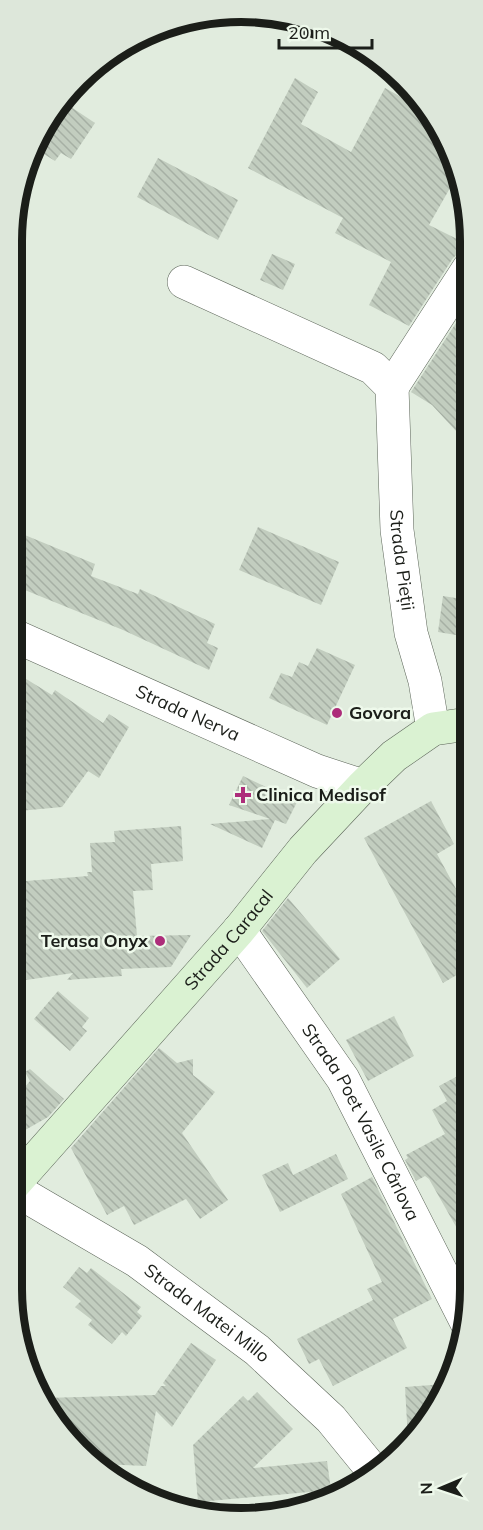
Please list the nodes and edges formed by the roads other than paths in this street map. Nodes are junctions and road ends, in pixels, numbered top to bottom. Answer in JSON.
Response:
{"nodes":[{"id":1,"x":184,"y":282,"type":"dead end"},
{"id":2,"x":460,"y":282,"type":"edge"},
{"id":3,"x":392,"y":387,"type":"junction"},
{"id":4,"x":22,"y":639,"type":"edge"},
{"id":5,"x":460,"y":725,"type":"edge"},
{"id":6,"x":433,"y":729,"type":"junction"},
{"id":7,"x":363,"y":786,"type":"junction"},
{"id":8,"x":238,"y":930,"type":"junction"},
{"id":9,"x":22,"y":1176,"type":"edge"},
{"id":10,"x":22,"y":1193,"type":"edge"},
{"id":11,"x":459,"y":1310,"type":"edge"},
{"id":12,"x":369,"y":1466,"type":"edge"}],
"edges":[{"from":1,"to":3,"type":"street"},
{"from":2,"to":3,"type":"street"},
{"from":3,"to":6,"type":"street","name":"Strada Pieții"},
{"from":4,"to":7,"type":"street","name":"Strada Nerva"},
{"from":5,"to":6,"type":"main road","name":"Strada Caracal"},
{"from":6,"to":7,"type":"main road","name":"Strada Caracal"},
{"from":7,"to":8,"type":"main road","name":"Strada Caracal"},
{"from":8,"to":9,"type":"main road","name":"Strada Caracal"},
{"from":8,"to":11,"type":"street","name":"Strada Poet Vasile Cârlova"},
{"from":10,"to":12,"type":"street","name":"Strada Matei Millo"}]}
